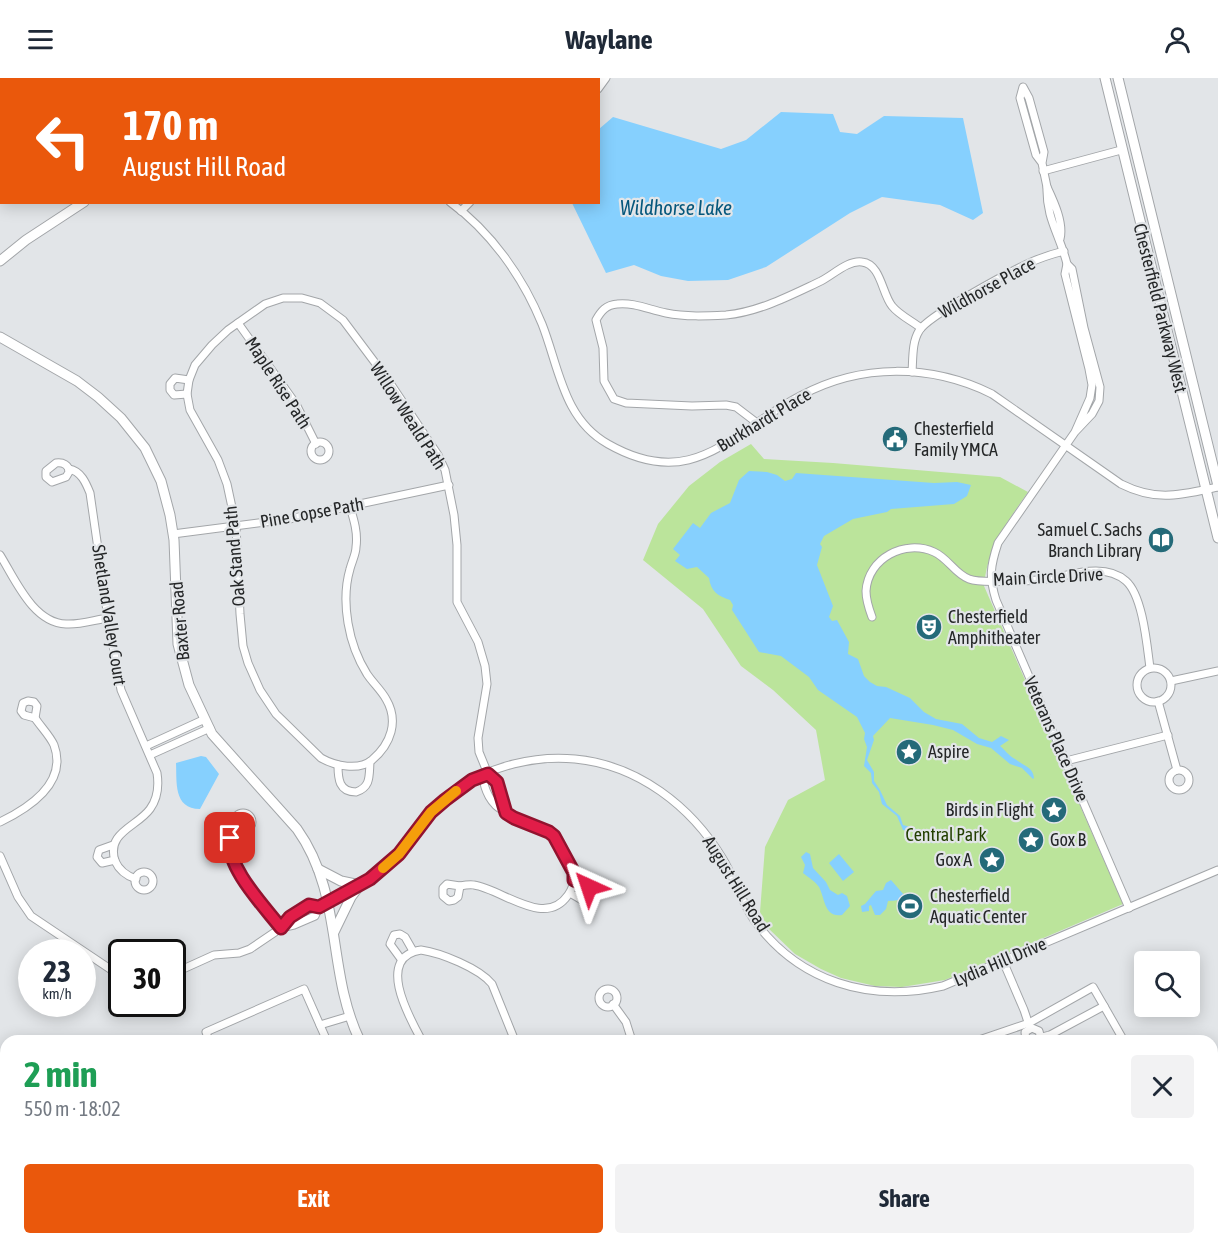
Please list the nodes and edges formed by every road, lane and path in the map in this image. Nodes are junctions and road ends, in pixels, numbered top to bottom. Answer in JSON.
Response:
{"nodes":[{"id":1,"x":1020,"y":78,"type":"edge"},
{"id":2,"x":1105,"y":78,"type":"edge"},
{"id":3,"x":1118,"y":78,"type":"edge"},
{"id":4,"x":1134,"y":147,"type":"junction"},
{"id":5,"x":1121,"y":150,"type":"junction"},
{"id":6,"x":1043,"y":167,"type":"junction"},
{"id":7,"x":79,"y":204,"type":"edge"},
{"id":8,"x":452,"y":204,"type":"edge"},
{"id":9,"x":468,"y":204,"type":"edge"},
{"id":10,"x":461,"y":211,"type":"junction"},
{"id":11,"x":1064,"y":251,"type":"junction"},
{"id":12,"x":0,"y":261,"type":"edge"},
{"id":13,"x":238,"y":322,"type":"junction"},
{"id":14,"x":921,"y":328,"type":"junction"},
{"id":15,"x":0,"y":337,"type":"edge"},
{"id":16,"x":912,"y":372,"type":"junction"},
{"id":17,"x":189,"y":380,"type":"junction"},
{"id":18,"x":187,"y":394,"type":"junction"},
{"id":19,"x":757,"y":423,"type":"junction"},
{"id":20,"x":316,"y":444,"type":"dead end"},
{"id":21,"x":1065,"y":446,"type":"junction"},
{"id":22,"x":69,"y":470,"type":"dead end"},
{"id":23,"x":449,"y":484,"type":"junction"},
{"id":24,"x":1218,"y":487,"type":"edge"},
{"id":25,"x":1206,"y":490,"type":"junction"},
{"id":26,"x":350,"y":507,"type":"junction"},
{"id":27,"x":236,"y":526,"type":"junction"},
{"id":28,"x":173,"y":534,"type":"junction"},
{"id":29,"x":1218,"y":538,"type":"edge"},
{"id":30,"x":0,"y":555,"type":"edge"},
{"id":31,"x":991,"y":581,"type":"junction"},
{"id":32,"x":872,"y":617,"type":"dead end"},
{"id":33,"x":108,"y":618,"type":"junction"},
{"id":34,"x":1150,"y":668,"type":"junction"},
{"id":35,"x":1218,"y":670,"type":"edge"},
{"id":36,"x":1171,"y":681,"type":"junction"},
{"id":37,"x":1158,"y":702,"type":"junction"},
{"id":38,"x":35,"y":718,"type":"dead end"},
{"id":39,"x":207,"y":724,"type":"junction"},
{"id":40,"x":1168,"y":735,"type":"junction"},
{"id":41,"x":146,"y":746,"type":"junction"},
{"id":42,"x":150,"y":755,"type":"junction"},
{"id":43,"x":1066,"y":761,"type":"junction"},
{"id":44,"x":370,"y":762,"type":"junction"},
{"id":45,"x":338,"y":765,"type":"junction"},
{"id":46,"x":1177,"y":770,"type":"dead end"},
{"id":47,"x":486,"y":775,"type":"junction"},
{"id":48,"x":504,"y":811,"type":"junction"},
{"id":49,"x":0,"y":822,"type":"edge"},
{"id":50,"x":235,"y":827,"type":"dead end"},
{"id":51,"x":113,"y":845,"type":"junction"},
{"id":52,"x":0,"y":856,"type":"edge"},
{"id":53,"x":115,"y":860,"type":"junction"},
{"id":54,"x":318,"y":869,"type":"junction"},
{"id":55,"x":1218,"y":870,"type":"edge"},
{"id":56,"x":136,"y":879,"type":"dead end"},
{"id":57,"x":574,"y":880,"type":"junction"},
{"id":58,"x":360,"y":885,"type":"junction"},
{"id":59,"x":460,"y":886,"type":"dead end"},
{"id":60,"x":570,"y":893,"type":"junction"},
{"id":61,"x":329,"y":902,"type":"junction"},
{"id":62,"x":1129,"y":908,"type":"junction"},
{"id":63,"x":281,"y":928,"type":"junction"},
{"id":64,"x":334,"y":932,"type":"junction"},
{"id":65,"x":780,"y":948,"type":"joint"},
{"id":66,"x":413,"y":951,"type":"junction"},
{"id":67,"x":401,"y":959,"type":"junction"},
{"id":68,"x":1003,"y":961,"type":"junction"},
{"id":69,"x":108,"y":968,"type":"edge"},
{"id":70,"x":186,"y":968,"type":"edge"},
{"id":71,"x":613,"y":1004,"type":"dead end"},
{"id":72,"x":1104,"y":1006,"type":"junction"},
{"id":73,"x":350,"y":1016,"type":"junction"},
{"id":74,"x":320,"y":1025,"type":"junction"},
{"id":75,"x":1029,"y":1026,"type":"junction"},
{"id":76,"x":207,"y":1035,"type":"edge"},
{"id":77,"x":324,"y":1035,"type":"edge"},
{"id":78,"x":358,"y":1035,"type":"edge"},
{"id":79,"x":419,"y":1035,"type":"edge"},
{"id":80,"x":512,"y":1035,"type":"edge"},
{"id":81,"x":630,"y":1035,"type":"edge"},
{"id":82,"x":997,"y":1035,"type":"edge"},
{"id":83,"x":1024,"y":1035,"type":"edge"},
{"id":84,"x":1040,"y":1035,"type":"edge"},
{"id":85,"x":1050,"y":1035,"type":"edge"},
{"id":86,"x":1121,"y":1035,"type":"edge"}],
"edges":[{"from":1,"to":6,"type":"street","name":"Veterans Place Drive"},
{"from":2,"to":5,"type":"main road","name":"Chesterfield Parkway West"},
{"from":3,"to":4,"type":"main road","name":"Chesterfield Parkway West"},
{"from":4,"to":5,"type":"main road"},
{"from":4,"to":24,"type":"main road","name":"Chesterfield Parkway West"},
{"from":5,"to":6,"type":"street"},
{"from":5,"to":25,"type":"main road","name":"Chesterfield Parkway West"},
{"from":6,"to":11,"type":"street","name":"Veterans Place Drive"},
{"from":7,"to":12,"type":"main road"},
{"from":8,"to":10,"type":"street","name":"Burkhardt Place"},
{"from":9,"to":10,"type":"street"},
{"from":10,"to":19,"type":"street","name":"Burkhardt Place"},
{"from":11,"to":14,"type":"street","name":"Wildhorse Place"},
{"from":11,"to":21,"type":"street","name":"Veterans Place Drive"},
{"from":13,"to":17,"type":"street","name":"Oak Stand Path"},
{"from":13,"to":20,"type":"street","name":"Maple Rise Path"},
{"from":13,"to":23,"type":"street","name":"Willow Weald Path"},
{"from":14,"to":16,"type":"street","name":"Wildhorse Place"},
{"from":14,"to":19,"type":"street"},
{"from":15,"to":28,"type":"main road","name":"Baxter Road"},
{"from":16,"to":19,"type":"street","name":"Burkhardt Place"},
{"from":16,"to":21,"type":"street","name":"Burkhardt Place"},
{"from":17,"to":18,"type":"street","name":"Oak Stand Path"},
{"from":17,"to":18,"type":"street"},
{"from":18,"to":27,"type":"street","name":"Oak Stand Path"},
{"from":21,"to":25,"type":"street","name":"Burkhardt Place"},
{"from":21,"to":31,"type":"street","name":"Veterans Place Drive"},
{"from":22,"to":33,"type":"street","name":"Shetland Valley Court"},
{"from":23,"to":26,"type":"street","name":"Pine Copse Path"},
{"from":23,"to":47,"type":"street","name":"Willow Weald Path"},
{"from":24,"to":25,"type":"street","name":"Burkhardt Place"},
{"from":25,"to":29,"type":"main road","name":"Chesterfield Parkway West"},
{"from":26,"to":27,"type":"street","name":"Pine Copse Path"},
{"from":26,"to":44,"type":"street"},
{"from":27,"to":28,"type":"street","name":"Pine Copse Path"},
{"from":27,"to":45,"type":"street","name":"Oak Stand Path"},
{"from":28,"to":39,"type":"main road","name":"Baxter Road"},
{"from":30,"to":33,"type":"street"},
{"from":31,"to":32,"type":"street","name":"Main Circle Drive"},
{"from":31,"to":34,"type":"street","name":"Main Circle Drive"},
{"from":31,"to":43,"type":"street","name":"Veterans Place Drive"},
{"from":33,"to":41,"type":"street","name":"Shetland Valley Court"},
{"from":34,"to":36,"type":"street"},
{"from":34,"to":37,"type":"street"},
{"from":35,"to":36,"type":"street"},
{"from":36,"to":37,"type":"street"},
{"from":37,"to":40,"type":"street"},
{"from":38,"to":49,"type":"street"},
{"from":39,"to":41,"type":"street"},
{"from":39,"to":42,"type":"street"},
{"from":39,"to":54,"type":"main road","name":"Baxter Road"},
{"from":40,"to":43,"type":"street"},
{"from":40,"to":46,"type":"street"},
{"from":41,"to":42,"type":"street","name":"Shetland Valley Court"},
{"from":42,"to":51,"type":"street","name":"Shetland Valley Court"},
{"from":43,"to":62,"type":"street","name":"Veterans Place Drive"},
{"from":44,"to":45,"type":"street","name":"Oak Stand Path"},
{"from":44,"to":45,"type":"street"},
{"from":47,"to":48,"type":"street"},
{"from":47,"to":48,"type":"street"},
{"from":47,"to":58,"type":"street","name":"August Hill Road"},
{"from":47,"to":65,"type":"street","name":"August Hill Road"},
{"from":48,"to":57,"type":"street"},
{"from":50,"to":63,"type":"street"},
{"from":51,"to":53,"type":"street"},
{"from":51,"to":53,"type":"street","name":"Shetland Valley Court"},
{"from":52,"to":69,"type":"street"},
{"from":53,"to":56,"type":"street"},
{"from":54,"to":58,"type":"main road"},
{"from":54,"to":61,"type":"main road","name":"Baxter Road"},
{"from":55,"to":62,"type":"street","name":"Lydia Hill Drive"},
{"from":57,"to":60,"type":"street"},
{"from":57,"to":60,"type":"street"},
{"from":58,"to":61,"type":"street","name":"August Hill Road"},
{"from":58,"to":64,"type":"main road"},
{"from":59,"to":60,"type":"street"},
{"from":61,"to":63,"type":"street","name":"August Hill Road"},
{"from":61,"to":64,"type":"main road","name":"Baxter Road"},
{"from":62,"to":68,"type":"street","name":"Lydia Hill Drive"},
{"from":63,"to":70,"type":"street","name":"August Hill Road"},
{"from":64,"to":73,"type":"main road","name":"Baxter Road"},
{"from":65,"to":68,"type":"street","name":"Lydia Hill Drive"},
{"from":66,"to":67,"type":"street"},
{"from":66,"to":67,"type":"street"},
{"from":66,"to":80,"type":"street"},
{"from":67,"to":79,"type":"street"},
{"from":68,"to":75,"type":"street"},
{"from":71,"to":81,"type":"street"},
{"from":72,"to":75,"type":"street"},
{"from":72,"to":85,"type":"street"},
{"from":72,"to":86,"type":"street"},
{"from":73,"to":74,"type":"street"},
{"from":73,"to":78,"type":"main road","name":"Baxter Road"},
{"from":74,"to":76,"type":"street"},
{"from":74,"to":77,"type":"street"},
{"from":75,"to":82,"type":"street"},
{"from":75,"to":83,"type":"street"},
{"from":75,"to":84,"type":"street"}]}
